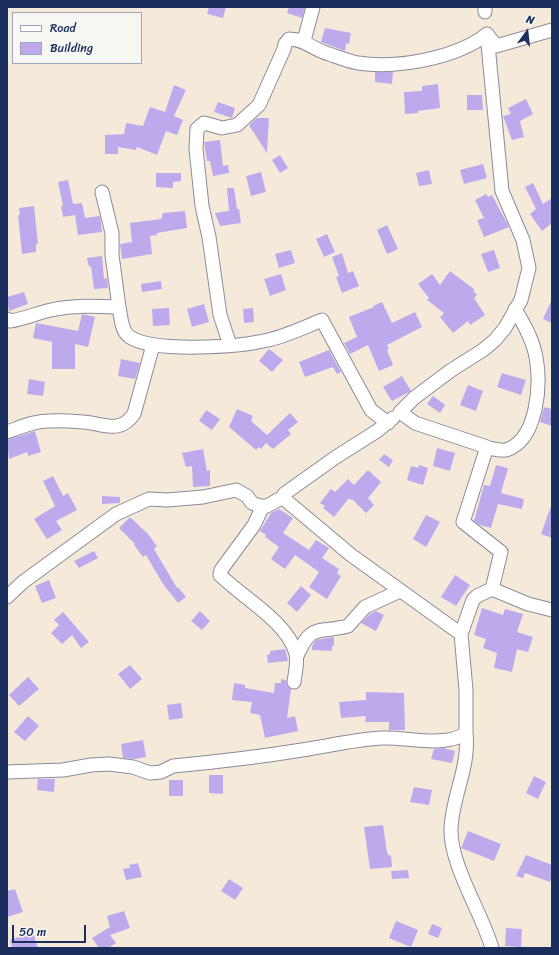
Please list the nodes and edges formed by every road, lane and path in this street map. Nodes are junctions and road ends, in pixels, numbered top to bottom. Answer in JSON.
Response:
{"nodes":[{"id":1,"x":314,"y":7,"type":"edge"},
{"id":2,"x":552,"y":30,"type":"edge"},
{"id":3,"x":487,"y":34,"type":"junction"},
{"id":4,"x":300,"y":40,"type":"junction"},
{"id":5,"x":102,"y":192,"type":"dead end"},
{"id":6,"x":119,"y":307,"type":"junction"},
{"id":7,"x":515,"y":309,"type":"junction"},
{"id":8,"x":7,"y":319,"type":"edge"},
{"id":9,"x":153,"y":345,"type":"junction"},
{"id":10,"x":230,"y":345,"type":"junction"},
{"id":11,"x":400,"y":412,"type":"junction"},
{"id":12,"x":388,"y":423,"type":"junction"},
{"id":13,"x":7,"y":432,"type":"edge"},
{"id":14,"x":488,"y":448,"type":"junction"},
{"id":15,"x":283,"y":497,"type":"junction"},
{"id":16,"x":263,"y":506,"type":"junction"},
{"id":17,"x":492,"y":589,"type":"junction"},
{"id":18,"x":400,"y":591,"type":"junction"},
{"id":19,"x":7,"y":597,"type":"edge"},
{"id":20,"x":552,"y":610,"type":"edge"},
{"id":21,"x":461,"y":634,"type":"junction"},
{"id":22,"x":297,"y":656,"type":"junction"},
{"id":23,"x":294,"y":682,"type":"dead end"},
{"id":24,"x":466,"y":733,"type":"junction"},
{"id":25,"x":7,"y":772,"type":"edge"},
{"id":26,"x":492,"y":948,"type":"edge"}],
"edges":[{"from":1,"to":4,"type":"street"},
{"from":2,"to":3,"type":"street"},
{"from":3,"to":4,"type":"street"},
{"from":3,"to":7,"type":"street"},
{"from":4,"to":10,"type":"street"},
{"from":5,"to":6,"type":"street"},
{"from":6,"to":8,"type":"street"},
{"from":6,"to":9,"type":"street"},
{"from":7,"to":11,"type":"street"},
{"from":7,"to":14,"type":"street"},
{"from":9,"to":10,"type":"street"},
{"from":9,"to":13,"type":"street"},
{"from":10,"to":12,"type":"street"},
{"from":11,"to":12,"type":"street"},
{"from":11,"to":14,"type":"street"},
{"from":12,"to":15,"type":"street"},
{"from":14,"to":17,"type":"street"},
{"from":15,"to":16,"type":"street"},
{"from":15,"to":18,"type":"street"},
{"from":16,"to":19,"type":"street"},
{"from":16,"to":22,"type":"street"},
{"from":17,"to":20,"type":"street"},
{"from":17,"to":21,"type":"street"},
{"from":18,"to":21,"type":"street"},
{"from":18,"to":22,"type":"street"},
{"from":21,"to":24,"type":"street"},
{"from":22,"to":23,"type":"street"},
{"from":24,"to":25,"type":"street"},
{"from":24,"to":26,"type":"street"}]}
